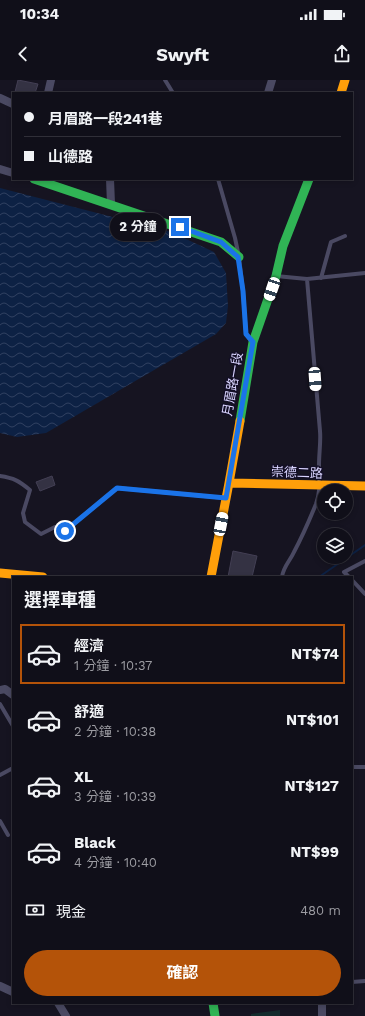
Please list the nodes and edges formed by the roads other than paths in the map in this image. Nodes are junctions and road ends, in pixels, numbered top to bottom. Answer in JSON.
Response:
{"nodes":[{"id":1,"x":51,"y":80,"type":"edge"},
{"id":2,"x":165,"y":80,"type":"edge"},
{"id":3,"x":272,"y":80,"type":"edge"},
{"id":4,"x":345,"y":80,"type":"edge"},
{"id":5,"x":48,"y":92,"type":"edge"},
{"id":6,"x":172,"y":92,"type":"edge"},
{"id":7,"x":268,"y":92,"type":"edge"},
{"id":8,"x":341,"y":92,"type":"edge"},
{"id":9,"x":0,"y":98,"type":"edge"},
{"id":10,"x":12,"y":104,"type":"edge"},
{"id":11,"x":0,"y":169,"type":"edge"},
{"id":12,"x":12,"y":173,"type":"edge"},
{"id":13,"x":37,"y":180,"type":"edge"},
{"id":14,"x":110,"y":180,"type":"edge"},
{"id":15,"x":218,"y":180,"type":"edge"},
{"id":16,"x":309,"y":180,"type":"edge"},
{"id":17,"x":111,"y":204,"type":"junction"},
{"id":18,"x":345,"y":236,"type":"dead end"},
{"id":19,"x":238,"y":257,"type":"junction"},
{"id":20,"x":365,"y":273,"type":"edge"},
{"id":21,"x":276,"y":276,"type":"junction"},
{"id":22,"x":321,"y":278,"type":"junction"},
{"id":23,"x":307,"y":279,"type":"junction"},
{"id":24,"x":253,"y":342,"type":"junction"},
{"id":25,"x":0,"y":476,"type":"edge"},
{"id":26,"x":229,"y":483,"type":"junction"},
{"id":27,"x":320,"y":484,"type":"edge"},
{"id":28,"x":317,"y":486,"type":"edge"},
{"id":29,"x":353,"y":486,"type":"edge"},
{"id":30,"x":365,"y":486,"type":"edge"},
{"id":31,"x":226,"y":498,"type":"junction"},
{"id":32,"x":317,"y":499,"type":"edge"},
{"id":33,"x":365,"y":561,"type":"edge"},
{"id":34,"x":0,"y":573,"type":"edge"},
{"id":35,"x":32,"y":576,"type":"edge"},
{"id":36,"x":211,"y":576,"type":"edge"},
{"id":37,"x":282,"y":576,"type":"edge"},
{"id":38,"x":348,"y":576,"type":"edge"},
{"id":39,"x":353,"y":581,"type":"edge"},
{"id":40,"x":365,"y":594,"type":"edge"},
{"id":41,"x":0,"y":690,"type":"edge"},
{"id":42,"x":12,"y":694,"type":"edge"},
{"id":43,"x":0,"y":704,"type":"edge"},
{"id":44,"x":12,"y":724,"type":"edge"},
{"id":45,"x":353,"y":766,"type":"edge"},
{"id":46,"x":365,"y":767,"type":"edge"},
{"id":47,"x":12,"y":769,"type":"edge"},
{"id":48,"x":0,"y":775,"type":"edge"},
{"id":49,"x":0,"y":821,"type":"edge"},
{"id":50,"x":8,"y":835,"type":"dead end"},
{"id":51,"x":365,"y":981,"type":"edge"},
{"id":52,"x":353,"y":982,"type":"edge"},
{"id":53,"x":0,"y":986,"type":"edge"},
{"id":54,"x":12,"y":992,"type":"edge"},
{"id":55,"x":59,"y":1004,"type":"edge"},
{"id":56,"x":213,"y":1004,"type":"edge"},
{"id":57,"x":322,"y":1004,"type":"edge"},
{"id":58,"x":66,"y":1016,"type":"edge"},
{"id":59,"x":215,"y":1016,"type":"edge"},
{"id":60,"x":322,"y":1016,"type":"edge"}],
"edges":[{"from":1,"to":5,"type":"street"},
{"from":2,"to":6,"type":"lane"},
{"from":3,"to":7,"type":"street"},
{"from":4,"to":8,"type":"street"},
{"from":9,"to":10,"type":"street"},
{"from":11,"to":12,"type":"street"},
{"from":13,"to":17,"type":"street"},
{"from":14,"to":17,"type":"street"},
{"from":15,"to":19,"type":"lane"},
{"from":16,"to":21,"type":"street","name":"月眉路一段"},
{"from":17,"to":19,"type":"street"},
{"from":18,"to":22,"type":"lane"},
{"from":19,"to":24,"type":"lane"},
{"from":20,"to":22,"type":"lane"},
{"from":21,"to":23,"type":"lane"},
{"from":21,"to":24,"type":"street","name":"月眉路一段"},
{"from":22,"to":23,"type":"lane"},
{"from":23,"to":27,"type":"lane"},
{"from":24,"to":26,"type":"street","name":"月眉路一段"},
{"from":25,"to":31,"type":"lane"},
{"from":26,"to":28,"type":"street","name":"崇德二路"},
{"from":26,"to":31,"type":"street","name":"月眉路一段"},
{"from":29,"to":30,"type":"street","name":"崇德二路"},
{"from":31,"to":36,"type":"street","name":"月眉路一段"},
{"from":32,"to":37,"type":"lane"},
{"from":33,"to":38,"type":"lane"},
{"from":34,"to":35,"type":"street"},
{"from":39,"to":40,"type":"lane"},
{"from":41,"to":42,"type":"street"},
{"from":43,"to":44,"type":"lane"},
{"from":45,"to":46,"type":"lane"},
{"from":47,"to":48,"type":"lane"},
{"from":49,"to":50,"type":"lane"},
{"from":51,"to":52,"type":"lane"},
{"from":53,"to":54,"type":"street"},
{"from":55,"to":58,"type":"street"},
{"from":56,"to":59,"type":"street"},
{"from":57,"to":60,"type":"street"}]}
